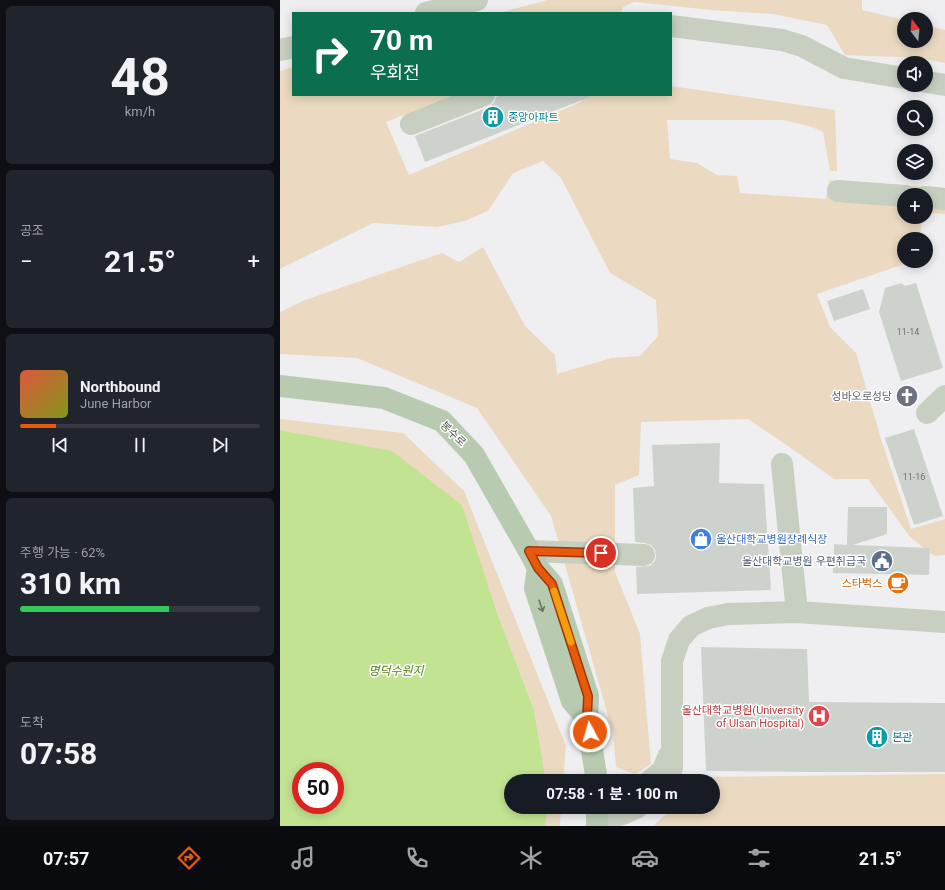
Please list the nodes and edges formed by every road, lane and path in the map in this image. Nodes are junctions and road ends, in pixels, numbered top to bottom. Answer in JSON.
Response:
{"nodes":[{"id":1,"x":477,"y":0,"type":"edge"},
{"id":2,"x":430,"y":12,"type":"edge"},
{"id":3,"x":672,"y":26,"type":"edge"},
{"id":4,"x":292,"y":47,"type":"edge"},
{"id":5,"x":280,"y":50,"type":"edge"},
{"id":6,"x":897,"y":77,"type":"edge"},
{"id":7,"x":933,"y":83,"type":"edge"},
{"id":8,"x":945,"y":85,"type":"edge"},
{"id":9,"x":481,"y":96,"type":"edge"},
{"id":10,"x":411,"y":124,"type":"dead end"},
{"id":11,"x":838,"y":191,"type":"dead end"},
{"id":12,"x":897,"y":195,"type":"edge"},
{"id":13,"x":933,"y":197,"type":"edge"},
{"id":14,"x":945,"y":198,"type":"edge"},
{"id":15,"x":280,"y":386,"type":"edge"},
{"id":16,"x":945,"y":396,"type":"edge"},
{"id":17,"x":927,"y":413,"type":"dead end"},
{"id":18,"x":782,"y":464,"type":"dead end"},
{"id":19,"x":644,"y":555,"type":"dead end"},
{"id":20,"x":534,"y":560,"type":"junction"},
{"id":21,"x":796,"y":612,"type":"junction"},
{"id":22,"x":945,"y":622,"type":"edge"},
{"id":23,"x":672,"y":742,"type":"junction"},
{"id":24,"x":599,"y":774,"type":"edge"},
{"id":25,"x":658,"y":774,"type":"edge"},
{"id":26,"x":670,"y":774,"type":"edge"},
{"id":27,"x":612,"y":814,"type":"edge"},
{"id":28,"x":643,"y":814,"type":"edge"},
{"id":29,"x":597,"y":818,"type":"edge"},
{"id":30,"x":634,"y":826,"type":"edge"}],
"edges":[{"from":1,"to":2,"type":"street"},
{"from":3,"to":6,"type":"street"},
{"from":4,"to":5,"type":"street"},
{"from":7,"to":8,"type":"street"},
{"from":9,"to":10,"type":"street"},
{"from":11,"to":12,"type":"street"},
{"from":13,"to":14,"type":"street"},
{"from":15,"to":20,"type":"main road","name":"봉수로"},
{"from":16,"to":17,"type":"street"},
{"from":18,"to":21,"type":"street"},
{"from":19,"to":20,"type":"street"},
{"from":20,"to":24,"type":"main road","name":"봉수로"},
{"from":21,"to":22,"type":"street"},
{"from":21,"to":23,"type":"street"},
{"from":23,"to":25,"type":"street"},
{"from":23,"to":26,"type":"street"},
{"from":27,"to":29,"type":"street"},
{"from":28,"to":30,"type":"street"}]}
